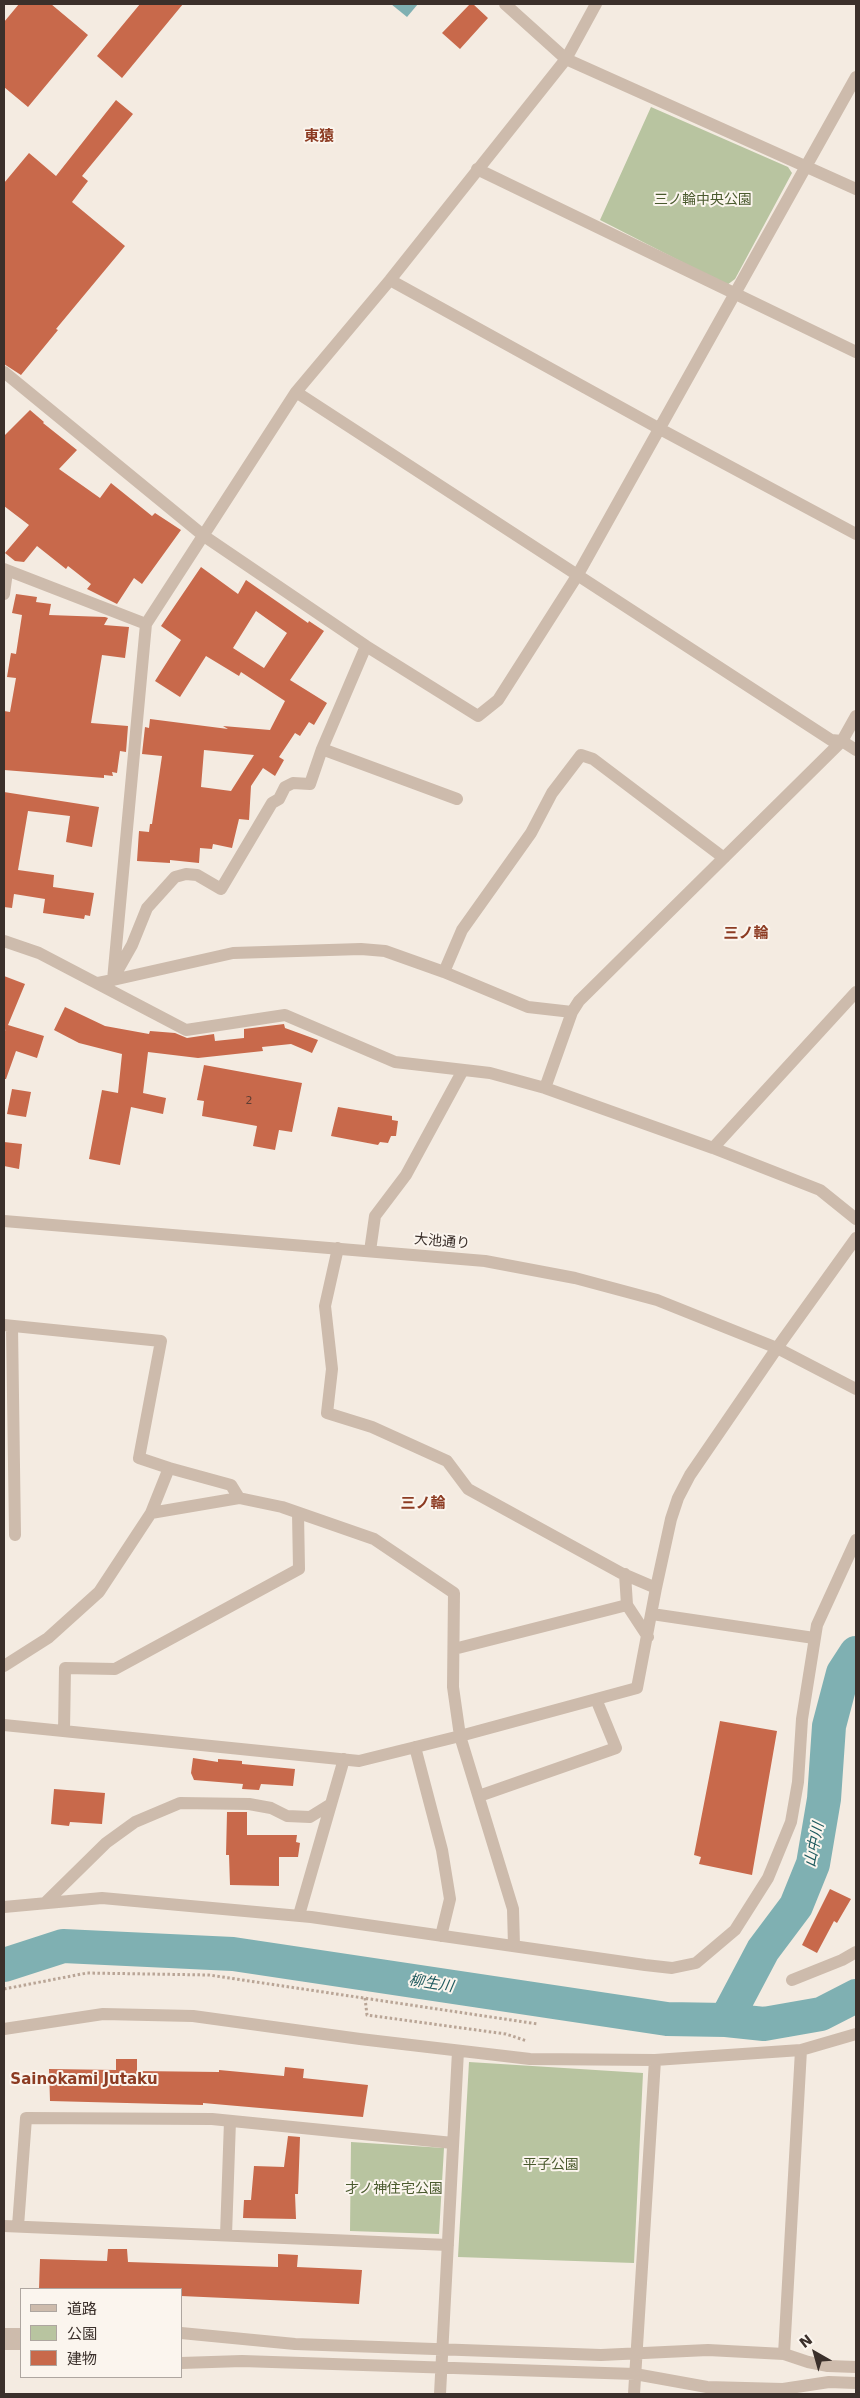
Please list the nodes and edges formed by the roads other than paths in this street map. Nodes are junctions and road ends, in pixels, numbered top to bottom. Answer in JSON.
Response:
{"nodes":[{"id":1,"x":505,"y":4,"type":"edge"},
{"id":2,"x":596,"y":4,"type":"edge"},
{"id":3,"x":566,"y":59,"type":"junction"},
{"id":4,"x":856,"y":77,"type":"edge"},
{"id":5,"x":805,"y":167,"type":"junction"},
{"id":6,"x":477,"y":170,"type":"junction"},
{"id":7,"x":856,"y":189,"type":"edge"},
{"id":8,"x":390,"y":280,"type":"junction"},
{"id":9,"x":734,"y":293,"type":"junction"},
{"id":10,"x":856,"y":352,"type":"edge"},
{"id":11,"x":4,"y":372,"type":"edge"},
{"id":12,"x":296,"y":392,"type":"junction"},
{"id":13,"x":660,"y":429,"type":"junction"},
{"id":14,"x":856,"y":534,"type":"edge"},
{"id":15,"x":204,"y":536,"type":"junction"},
{"id":16,"x":6,"y":570,"type":"edge"},
{"id":17,"x":577,"y":576,"type":"junction"},
{"id":18,"x":4,"y":594,"type":"edge"},
{"id":19,"x":146,"y":624,"type":"junction"},
{"id":20,"x":366,"y":646,"type":"junction"},
{"id":21,"x":856,"y":716,"type":"edge"},
{"id":22,"x":842,"y":741,"type":"junction"},
{"id":23,"x":322,"y":749,"type":"junction"},
{"id":24,"x":856,"y":750,"type":"edge"},
{"id":25,"x":457,"y":800,"type":"dead end"},
{"id":26,"x":724,"y":858,"type":"junction"},
{"id":27,"x":4,"y":941,"type":"edge"},
{"id":28,"x":444,"y":972,"type":"junction"},
{"id":29,"x":113,"y":980,"type":"junction"},
{"id":30,"x":98,"y":984,"type":"junction"},
{"id":31,"x":856,"y":992,"type":"edge"},
{"id":32,"x":572,"y":1012,"type":"junction"},
{"id":33,"x":463,"y":1070,"type":"junction"},
{"id":34,"x":545,"y":1088,"type":"junction"},
{"id":35,"x":713,"y":1148,"type":"junction"},
{"id":36,"x":856,"y":1219,"type":"edge"},
{"id":37,"x":4,"y":1221,"type":"edge"},
{"id":38,"x":856,"y":1238,"type":"edge"},
{"id":39,"x":338,"y":1248,"type":"junction"},
{"id":40,"x":370,"y":1251,"type":"junction"},
{"id":41,"x":8,"y":1325,"type":"edge"},
{"id":42,"x":777,"y":1348,"type":"junction"},
{"id":43,"x":856,"y":1389,"type":"edge"},
{"id":44,"x":169,"y":1468,"type":"junction"},
{"id":45,"x":239,"y":1498,"type":"junction"},
{"id":46,"x":151,"y":1513,"type":"junction"},
{"id":47,"x":298,"y":1513,"type":"junction"},
{"id":48,"x":15,"y":1535,"type":"dead end"},
{"id":49,"x":856,"y":1540,"type":"edge"},
{"id":50,"x":625,"y":1574,"type":"junction"},
{"id":51,"x":656,"y":1588,"type":"junction"},
{"id":52,"x":627,"y":1605,"type":"junction"},
{"id":53,"x":652,"y":1614,"type":"junction"},
{"id":54,"x":648,"y":1637,"type":"junction"},
{"id":55,"x":814,"y":1638,"type":"junction"},
{"id":56,"x":454,"y":1650,"type":"junction"},
{"id":57,"x":4,"y":1666,"type":"edge"},
{"id":58,"x":596,"y":1699,"type":"junction"},
{"id":59,"x":4,"y":1726,"type":"edge"},
{"id":60,"x":64,"y":1731,"type":"junction"},
{"id":61,"x":460,"y":1736,"type":"junction"},
{"id":62,"x":415,"y":1748,"type":"junction"},
{"id":63,"x":344,"y":1760,"type":"junction"},
{"id":64,"x":479,"y":1796,"type":"junction"},
{"id":65,"x":331,"y":1804,"type":"junction"},
{"id":66,"x":46,"y":1902,"type":"junction"},
{"id":67,"x":4,"y":1907,"type":"edge"},
{"id":68,"x":299,"y":1916,"type":"junction"},
{"id":69,"x":441,"y":1936,"type":"junction"},
{"id":70,"x":514,"y":1946,"type":"junction"},
{"id":71,"x":856,"y":1952,"type":"edge"},
{"id":72,"x":792,"y":1980,"type":"dead end"},
{"id":73,"x":4,"y":2030,"type":"edge"},
{"id":74,"x":856,"y":2034,"type":"edge"},
{"id":75,"x":801,"y":2050,"type":"junction"},
{"id":76,"x":458,"y":2051,"type":"junction"},
{"id":77,"x":655,"y":2060,"type":"junction"},
{"id":78,"x":230,"y":2121,"type":"junction"},
{"id":79,"x":453,"y":2143,"type":"junction"},
{"id":80,"x":4,"y":2226,"type":"edge"},
{"id":81,"x":18,"y":2226,"type":"junction"},
{"id":82,"x":226,"y":2235,"type":"junction"},
{"id":83,"x":448,"y":2244,"type":"junction"},
{"id":84,"x":182,"y":2333,"type":"edge"},
{"id":85,"x":4,"y":2334,"type":"edge"},
{"id":86,"x":20,"y":2334,"type":"edge"},
{"id":87,"x":4,"y":2344,"type":"edge"},
{"id":88,"x":20,"y":2344,"type":"edge"},
{"id":89,"x":444,"y":2348,"type":"junction"},
{"id":90,"x":638,"y":2353,"type":"junction"},
{"id":91,"x":784,"y":2354,"type":"junction"},
{"id":92,"x":182,"y":2363,"type":"edge"},
{"id":93,"x":441,"y":2368,"type":"junction"},
{"id":94,"x":856,"y":2368,"type":"edge"},
{"id":95,"x":635,"y":2374,"type":"junction"},
{"id":96,"x":856,"y":2383,"type":"edge"},
{"id":97,"x":782,"y":2391,"type":"edge"},
{"id":98,"x":440,"y":2394,"type":"edge"},
{"id":99,"x":634,"y":2394,"type":"edge"}],
"edges":[{"from":1,"to":3,"type":"street"},
{"from":2,"to":3,"type":"street"},
{"from":3,"to":5,"type":"street"},
{"from":3,"to":6,"type":"street"},
{"from":4,"to":5,"type":"street"},
{"from":5,"to":7,"type":"street"},
{"from":5,"to":9,"type":"street"},
{"from":6,"to":8,"type":"street"},
{"from":6,"to":9,"type":"street"},
{"from":8,"to":12,"type":"street"},
{"from":8,"to":13,"type":"street"},
{"from":9,"to":10,"type":"street"},
{"from":9,"to":13,"type":"street"},
{"from":11,"to":15,"type":"street"},
{"from":12,"to":15,"type":"street"},
{"from":12,"to":17,"type":"street"},
{"from":13,"to":14,"type":"street"},
{"from":13,"to":17,"type":"street"},
{"from":15,"to":19,"type":"street"},
{"from":15,"to":20,"type":"street"},
{"from":16,"to":18,"type":"street"},
{"from":16,"to":19,"type":"street"},
{"from":17,"to":20,"type":"street"},
{"from":17,"to":22,"type":"street"},
{"from":19,"to":29,"type":"street"},
{"from":20,"to":23,"type":"street"},
{"from":21,"to":22,"type":"street"},
{"from":22,"to":24,"type":"street"},
{"from":22,"to":26,"type":"street"},
{"from":23,"to":25,"type":"street"},
{"from":23,"to":29,"type":"street"},
{"from":26,"to":28,"type":"street"},
{"from":26,"to":32,"type":"street"},
{"from":27,"to":30,"type":"street"},
{"from":28,"to":29,"type":"street"},
{"from":28,"to":32,"type":"street"},
{"from":29,"to":30,"type":"street"},
{"from":30,"to":33,"type":"street"},
{"from":31,"to":35,"type":"street"},
{"from":32,"to":34,"type":"street"},
{"from":33,"to":34,"type":"street"},
{"from":33,"to":40,"type":"street"},
{"from":34,"to":35,"type":"street"},
{"from":35,"to":36,"type":"street"},
{"from":37,"to":39,"type":"street","name":"大池通り"},
{"from":38,"to":42,"type":"street"},
{"from":39,"to":40,"type":"street","name":"大池通り"},
{"from":39,"to":50,"type":"street"},
{"from":40,"to":42,"type":"street","name":"大池通り"},
{"from":41,"to":44,"type":"street"},
{"from":41,"to":48,"type":"street"},
{"from":42,"to":43,"type":"street","name":"大池通り"},
{"from":42,"to":51,"type":"street"},
{"from":44,"to":45,"type":"street"},
{"from":44,"to":46,"type":"street"},
{"from":45,"to":46,"type":"street"},
{"from":45,"to":47,"type":"street"},
{"from":46,"to":57,"type":"street"},
{"from":47,"to":56,"type":"street"},
{"from":47,"to":60,"type":"street"},
{"from":49,"to":55,"type":"street"},
{"from":50,"to":51,"type":"street"},
{"from":50,"to":52,"type":"street"},
{"from":51,"to":53,"type":"street"},
{"from":52,"to":54,"type":"street"},
{"from":52,"to":56,"type":"street"},
{"from":53,"to":54,"type":"street"},
{"from":53,"to":55,"type":"street"},
{"from":54,"to":58,"type":"street"},
{"from":55,"to":70,"type":"street"},
{"from":56,"to":61,"type":"street"},
{"from":58,"to":61,"type":"street"},
{"from":58,"to":64,"type":"street"},
{"from":59,"to":60,"type":"street"},
{"from":60,"to":63,"type":"street"},
{"from":61,"to":62,"type":"street"},
{"from":61,"to":64,"type":"street"},
{"from":62,"to":63,"type":"street"},
{"from":62,"to":69,"type":"street"},
{"from":63,"to":65,"type":"street"},
{"from":64,"to":70,"type":"street"},
{"from":65,"to":66,"type":"street"},
{"from":65,"to":68,"type":"street"},
{"from":66,"to":67,"type":"street"},
{"from":66,"to":68,"type":"street"},
{"from":68,"to":69,"type":"street"},
{"from":69,"to":70,"type":"street"},
{"from":71,"to":72,"type":"street"},
{"from":73,"to":76,"type":"street"},
{"from":74,"to":75,"type":"street"},
{"from":75,"to":77,"type":"street"},
{"from":75,"to":91,"type":"street"},
{"from":76,"to":77,"type":"street"},
{"from":76,"to":79,"type":"street"},
{"from":77,"to":90,"type":"street"},
{"from":78,"to":79,"type":"street"},
{"from":78,"to":81,"type":"street"},
{"from":78,"to":82,"type":"street"},
{"from":79,"to":83,"type":"street"},
{"from":80,"to":81,"type":"street"},
{"from":81,"to":82,"type":"street"},
{"from":82,"to":83,"type":"street"},
{"from":83,"to":89,"type":"street"},
{"from":84,"to":89,"type":"street"},
{"from":85,"to":86,"type":"street"},
{"from":87,"to":88,"type":"street"},
{"from":89,"to":90,"type":"street"},
{"from":89,"to":93,"type":"street"},
{"from":90,"to":91,"type":"street"},
{"from":90,"to":95,"type":"street"},
{"from":91,"to":94,"type":"street"},
{"from":92,"to":93,"type":"street"},
{"from":93,"to":95,"type":"street"},
{"from":93,"to":98,"type":"street"},
{"from":95,"to":97,"type":"street"},
{"from":95,"to":99,"type":"street"},
{"from":96,"to":97,"type":"street"}]}
